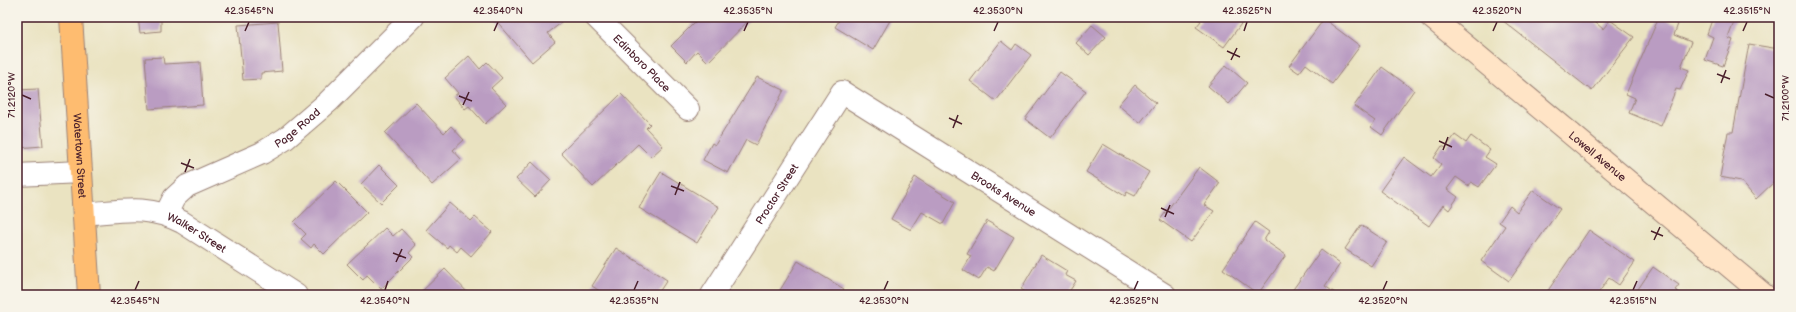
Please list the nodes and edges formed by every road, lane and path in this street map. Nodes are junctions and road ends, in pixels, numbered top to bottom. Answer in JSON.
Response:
{"nodes":[{"id":1,"x":71,"y":17,"type":"edge"},
{"id":2,"x":413,"y":17,"type":"edge"},
{"id":3,"x":596,"y":17,"type":"edge"},
{"id":4,"x":1431,"y":17,"type":"edge"},
{"id":5,"x":842,"y":92,"type":"joint"},
{"id":6,"x":688,"y":109,"type":"dead end"},
{"id":7,"x":81,"y":172,"type":"junction"},
{"id":8,"x":17,"y":175,"type":"edge"},
{"id":9,"x":84,"y":214,"type":"junction"},
{"id":10,"x":166,"y":214,"type":"junction"},
{"id":11,"x":89,"y":295,"type":"edge"},
{"id":12,"x":296,"y":295,"type":"edge"},
{"id":13,"x":712,"y":295,"type":"edge"},
{"id":14,"x":1165,"y":295,"type":"edge"},
{"id":15,"x":1764,"y":295,"type":"edge"}],
"edges":[{"from":1,"to":7,"type":"main road","name":"Watertown Street"},
{"from":2,"to":10,"type":"street","name":"Page Road"},
{"from":3,"to":6,"type":"street","name":"Edinboro Place"},
{"from":4,"to":15,"type":"street","name":"Lowell Avenue"},
{"from":5,"to":13,"type":"street","name":"Proctor Street"},
{"from":5,"to":14,"type":"street","name":"Brooks Avenue"},
{"from":7,"to":8,"type":"street"},
{"from":7,"to":9,"type":"main road","name":"Watertown Street"},
{"from":9,"to":10,"type":"street","name":"Walker Street"},
{"from":9,"to":11,"type":"main road","name":"Watertown Street"},
{"from":10,"to":12,"type":"street","name":"Walker Street"}]}
